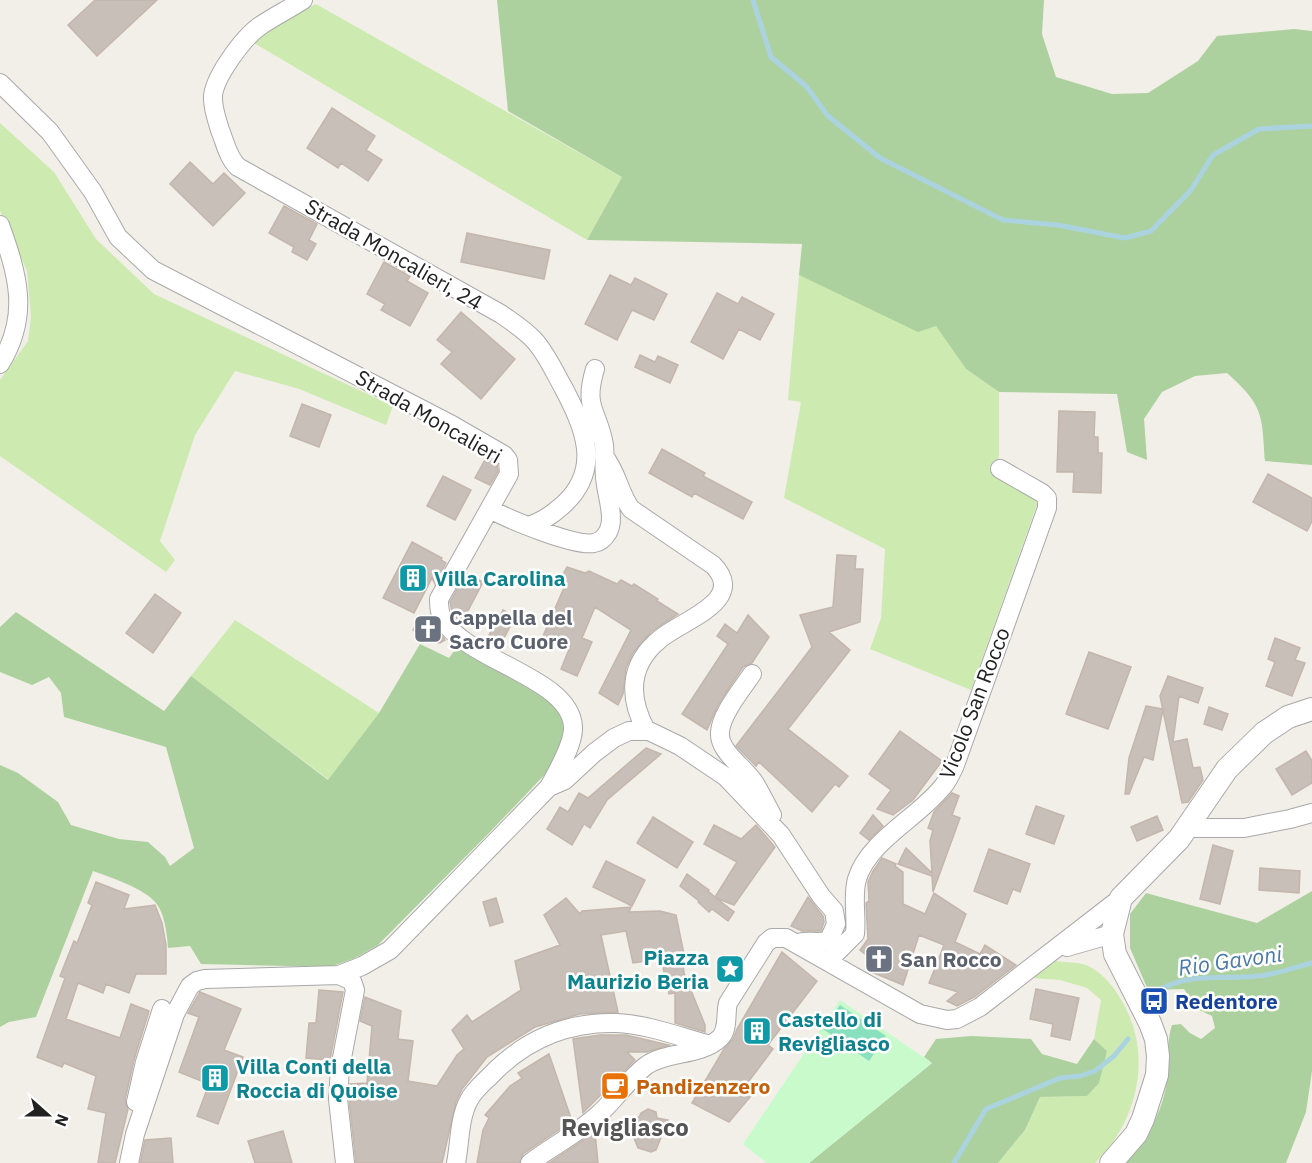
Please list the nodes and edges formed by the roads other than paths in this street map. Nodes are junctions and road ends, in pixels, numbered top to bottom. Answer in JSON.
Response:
{"nodes":[{"id":1,"x":303,"y":0,"type":"edge"},
{"id":2,"x":0,"y":83,"type":"edge"},
{"id":3,"x":0,"y":225,"type":"edge"},
{"id":4,"x":0,"y":364,"type":"edge"},
{"id":5,"x":595,"y":369,"type":"dead end"},
{"id":6,"x":604,"y":456,"type":"junction"},
{"id":7,"x":1000,"y":469,"type":"dead end"},
{"id":8,"x":490,"y":509,"type":"junction"},
{"id":9,"x":528,"y":526,"type":"junction"},
{"id":10,"x":753,"y":674,"type":"dead end"},
{"id":11,"x":1312,"y":709,"type":"edge"},
{"id":12,"x":646,"y":730,"type":"junction"},
{"id":13,"x":549,"y":787,"type":"junction"},
{"id":14,"x":1312,"y":813,"type":"edge"},
{"id":15,"x":1186,"y":828,"type":"junction"},
{"id":16,"x":781,"y":835,"type":"junction"},
{"id":17,"x":1121,"y":898,"type":"junction"},
{"id":18,"x":1112,"y":934,"type":"junction"},
{"id":19,"x":794,"y":942,"type":"junction"},
{"id":20,"x":1049,"y":955,"type":"junction"},
{"id":21,"x":828,"y":961,"type":"junction"},
{"id":22,"x":339,"y":975,"type":"junction"},
{"id":23,"x":162,"y":1009,"type":"dead end"},
{"id":24,"x":713,"y":1043,"type":"junction"},
{"id":25,"x":623,"y":1110,"type":"dead end"},
{"id":26,"x":141,"y":1119,"type":"junction"},
{"id":27,"x":576,"y":1133,"type":"junction"},
{"id":28,"x":1118,"y":1156,"type":"edge"},
{"id":29,"x":129,"y":1163,"type":"edge"},
{"id":30,"x":345,"y":1163,"type":"edge"},
{"id":31,"x":456,"y":1163,"type":"edge"},
{"id":32,"x":530,"y":1163,"type":"edge"}],
"edges":[{"from":1,"to":9,"type":"street","name":"Strada Moncalieri, 24"},
{"from":2,"to":8,"type":"street","name":"Strada Moncalieri"},
{"from":3,"to":4,"type":"street"},
{"from":5,"to":6,"type":"street"},
{"from":6,"to":9,"type":"street"},
{"from":6,"to":12,"type":"street"},
{"from":7,"to":21,"type":"street","name":"Vicolo San Rocco"},
{"from":8,"to":9,"type":"street"},
{"from":8,"to":13,"type":"street","name":"Strada Moncalieri"},
{"from":10,"to":16,"type":"street"},
{"from":11,"to":15,"type":"street"},
{"from":12,"to":13,"type":"street"},
{"from":12,"to":16,"type":"street"},
{"from":13,"to":22,"type":"street","name":"Strada Moncalieri"},
{"from":14,"to":15,"type":"street"},
{"from":15,"to":17,"type":"street"},
{"from":16,"to":19,"type":"street"},
{"from":17,"to":18,"type":"street"},
{"from":17,"to":20,"type":"street"},
{"from":18,"to":20,"type":"street"},
{"from":18,"to":28,"type":"street"},
{"from":19,"to":21,"type":"street"},
{"from":19,"to":24,"type":"street"},
{"from":20,"to":21,"type":"street"},
{"from":22,"to":26,"type":"street","name":"Strada Moncalieri"},
{"from":22,"to":30,"type":"street"},
{"from":23,"to":26,"type":"street"},
{"from":24,"to":27,"type":"street"},
{"from":24,"to":31,"type":"street"},
{"from":25,"to":27,"type":"street"},
{"from":26,"to":29,"type":"street","name":"Strada Moncalieri"},
{"from":27,"to":32,"type":"street"}]}
